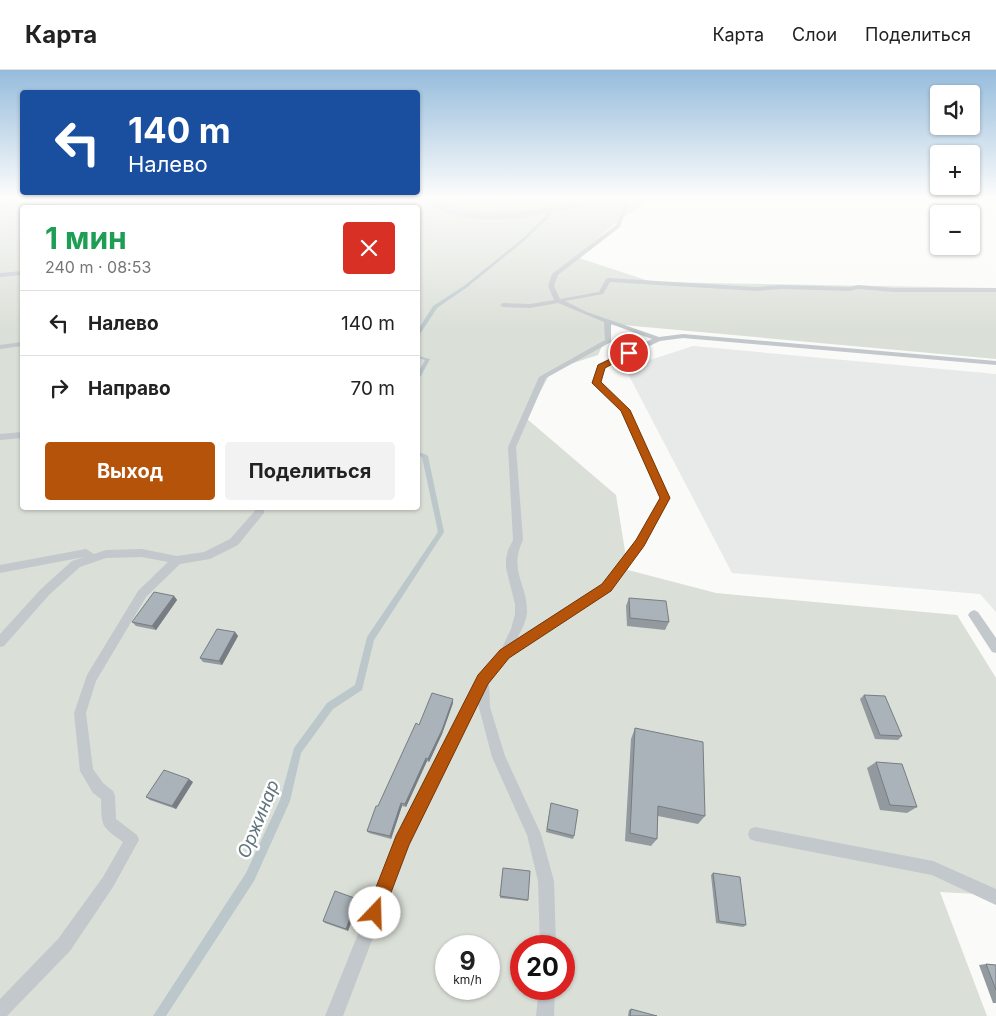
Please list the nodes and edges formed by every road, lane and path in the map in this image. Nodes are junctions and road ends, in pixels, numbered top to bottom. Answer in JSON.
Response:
{"nodes":[{"id":1,"x":595,"y":243,"type":"edge"},
{"id":2,"x":20,"y":273,"type":"edge"},
{"id":3,"x":0,"y":275,"type":"edge"},
{"id":4,"x":996,"y":290,"type":"edge"},
{"id":5,"x":557,"y":300,"type":"junction"},
{"id":6,"x":503,"y":305,"type":"dead end"},
{"id":7,"x":607,"y":321,"type":"junction"},
{"id":8,"x":658,"y":339,"type":"junction"},
{"id":9,"x":20,"y":344,"type":"edge"},
{"id":10,"x":0,"y":347,"type":"edge"},
{"id":11,"x":996,"y":363,"type":"edge"},
{"id":12,"x":20,"y":434,"type":"edge"},
{"id":13,"x":0,"y":438,"type":"edge"},
{"id":14,"x":260,"y":510,"type":"edge"},
{"id":15,"x":92,"y":559,"type":"junction"},
{"id":16,"x":177,"y":560,"type":"junction"},
{"id":17,"x":0,"y":569,"type":"edge"},
{"id":18,"x":974,"y":615,"type":"dead end"},
{"id":19,"x":0,"y":642,"type":"edge"},
{"id":20,"x":996,"y":648,"type":"edge"},
{"id":21,"x":505,"y":654,"type":"junction"},
{"id":22,"x":483,"y":680,"type":"junction"},
{"id":23,"x":755,"y":834,"type":"dead end"},
{"id":24,"x":996,"y":897,"type":"edge"},
{"id":25,"x":548,"y":935,"type":"edge"},
{"id":26,"x":546,"y":1000,"type":"edge"},
{"id":27,"x":0,"y":1012,"type":"edge"},
{"id":28,"x":334,"y":1016,"type":"edge"},
{"id":29,"x":545,"y":1016,"type":"edge"}],
"edges":[{"from":1,"to":5,"type":"lane"},
{"from":2,"to":3,"type":"lane"},
{"from":4,"to":5,"type":"lane"},
{"from":5,"to":6,"type":"lane"},
{"from":5,"to":7,"type":"lane"},
{"from":7,"to":8,"type":"lane"},
{"from":7,"to":21,"type":"lane"},
{"from":8,"to":11,"type":"lane"},
{"from":8,"to":21,"type":"lane"},
{"from":9,"to":10,"type":"lane"},
{"from":12,"to":13,"type":"lane"},
{"from":14,"to":16,"type":"lane"},
{"from":15,"to":16,"type":"lane"},
{"from":15,"to":17,"type":"lane"},
{"from":15,"to":19,"type":"lane"},
{"from":16,"to":27,"type":"lane"},
{"from":18,"to":20,"type":"lane"},
{"from":21,"to":22,"type":"lane"},
{"from":22,"to":25,"type":"lane"},
{"from":22,"to":28,"type":"lane"},
{"from":23,"to":24,"type":"lane"},
{"from":26,"to":29,"type":"lane"}]}
